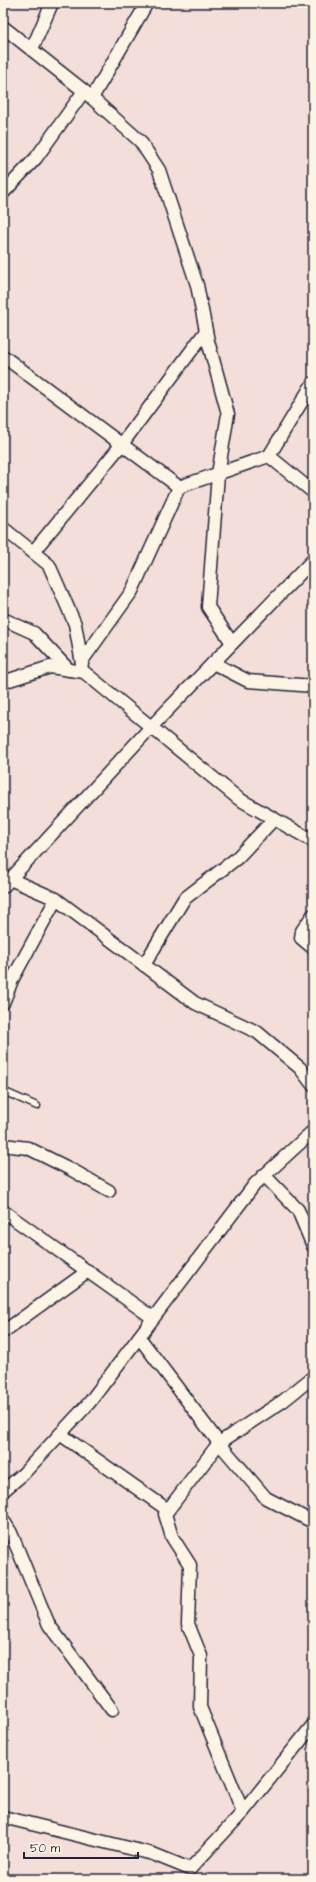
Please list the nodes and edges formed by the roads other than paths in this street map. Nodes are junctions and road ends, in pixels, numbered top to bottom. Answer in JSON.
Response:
{"nodes":[{"id":1,"x":52,"y":3,"type":"edge"},
{"id":2,"x":147,"y":3,"type":"edge"},
{"id":3,"x":3,"y":27,"type":"edge"},
{"id":4,"x":32,"y":49,"type":"junction"},
{"id":5,"x":88,"y":94,"type":"junction"},
{"id":6,"x":3,"y":193,"type":"edge"},
{"id":7,"x":206,"y":331,"type":"junction"},
{"id":8,"x":3,"y":356,"type":"edge"},
{"id":9,"x":313,"y":383,"type":"edge"},
{"id":10,"x":122,"y":444,"type":"junction"},
{"id":11,"x":268,"y":456,"type":"junction"},
{"id":12,"x":218,"y":474,"type":"junction"},
{"id":13,"x":179,"y":487,"type":"junction"},
{"id":14,"x":313,"y":492,"type":"edge"},
{"id":15,"x":3,"y":528,"type":"edge"},
{"id":16,"x":33,"y":552,"type":"junction"},
{"id":17,"x":313,"y":560,"type":"edge"},
{"id":18,"x":3,"y":619,"type":"edge"},
{"id":19,"x":232,"y":643,"type":"junction"},
{"id":20,"x":213,"y":663,"type":"junction"},
{"id":21,"x":83,"y":666,"type":"junction"},
{"id":22,"x":69,"y":670,"type":"junction"},
{"id":23,"x":3,"y":682,"type":"edge"},
{"id":24,"x":313,"y":686,"type":"edge"},
{"id":25,"x":151,"y":727,"type":"junction"},
{"id":26,"x":274,"y":819,"type":"junction"},
{"id":27,"x":313,"y":841,"type":"edge"},
{"id":28,"x":7,"y":883,"type":"edge"},
{"id":29,"x":56,"y":899,"type":"junction"},
{"id":30,"x":313,"y":915,"type":"edge"},
{"id":31,"x":313,"y":948,"type":"edge"},
{"id":32,"x":144,"y":965,"type":"junction"},
{"id":33,"x":3,"y":1003,"type":"edge"},
{"id":34,"x":313,"y":1085,"type":"edge"},
{"id":35,"x":3,"y":1091,"type":"edge"},
{"id":36,"x":37,"y":1106,"type":"dead end"},
{"id":37,"x":313,"y":1131,"type":"edge"},
{"id":38,"x":3,"y":1145,"type":"edge"},
{"id":39,"x":264,"y":1175,"type":"junction"},
{"id":40,"x":109,"y":1191,"type":"dead end"},
{"id":41,"x":3,"y":1211,"type":"edge"},
{"id":42,"x":313,"y":1246,"type":"edge"},
{"id":43,"x":88,"y":1271,"type":"junction"},
{"id":44,"x":153,"y":1318,"type":"junction"},
{"id":45,"x":3,"y":1332,"type":"edge"},
{"id":46,"x":139,"y":1337,"type":"junction"},
{"id":47,"x":313,"y":1377,"type":"edge"},
{"id":48,"x":60,"y":1434,"type":"junction"},
{"id":49,"x":219,"y":1443,"type":"junction"},
{"id":50,"x":3,"y":1491,"type":"edge"},
{"id":51,"x":168,"y":1510,"type":"junction"},
{"id":52,"x":3,"y":1520,"type":"edge"},
{"id":53,"x":313,"y":1522,"type":"edge"},
{"id":54,"x":112,"y":1710,"type":"dead end"},
{"id":55,"x":313,"y":1725,"type":"edge"},
{"id":56,"x":243,"y":1812,"type":"junction"},
{"id":57,"x":3,"y":1817,"type":"edge"}],
"edges":[{"from":1,"to":4,"type":"street"},
{"from":2,"to":5,"type":"street"},
{"from":3,"to":4,"type":"street"},
{"from":4,"to":5,"type":"street"},
{"from":5,"to":6,"type":"street"},
{"from":5,"to":7,"type":"street"},
{"from":7,"to":10,"type":"street"},
{"from":7,"to":12,"type":"street"},
{"from":8,"to":10,"type":"street"},
{"from":9,"to":11,"type":"street"},
{"from":10,"to":13,"type":"street"},
{"from":10,"to":16,"type":"street"},
{"from":11,"to":12,"type":"street"},
{"from":11,"to":14,"type":"street"},
{"from":12,"to":13,"type":"street"},
{"from":12,"to":19,"type":"street"},
{"from":13,"to":21,"type":"street"},
{"from":15,"to":16,"type":"street"},
{"from":16,"to":21,"type":"street"},
{"from":17,"to":19,"type":"street"},
{"from":18,"to":22,"type":"street"},
{"from":19,"to":20,"type":"street"},
{"from":20,"to":24,"type":"street"},
{"from":20,"to":25,"type":"street"},
{"from":21,"to":22,"type":"street"},
{"from":21,"to":25,"type":"street"},
{"from":22,"to":23,"type":"street"},
{"from":25,"to":26,"type":"street"},
{"from":25,"to":28,"type":"street"},
{"from":26,"to":27,"type":"street"},
{"from":26,"to":32,"type":"street"},
{"from":28,"to":29,"type":"street"},
{"from":29,"to":32,"type":"street"},
{"from":29,"to":33,"type":"street"},
{"from":30,"to":31,"type":"street"},
{"from":32,"to":34,"type":"street"},
{"from":35,"to":36,"type":"lane"},
{"from":37,"to":39,"type":"street"},
{"from":38,"to":40,"type":"street"},
{"from":39,"to":42,"type":"street"},
{"from":39,"to":44,"type":"street"},
{"from":41,"to":43,"type":"street"},
{"from":43,"to":44,"type":"street"},
{"from":43,"to":45,"type":"street"},
{"from":44,"to":46,"type":"street"},
{"from":46,"to":48,"type":"street"},
{"from":46,"to":49,"type":"street"},
{"from":47,"to":49,"type":"street"},
{"from":48,"to":50,"type":"street"},
{"from":48,"to":51,"type":"street"},
{"from":49,"to":51,"type":"street"},
{"from":49,"to":53,"type":"street"},
{"from":51,"to":56,"type":"street"},
{"from":52,"to":54,"type":"street"},
{"from":55,"to":56,"type":"street"},
{"from":56,"to":57,"type":"street"}]}
